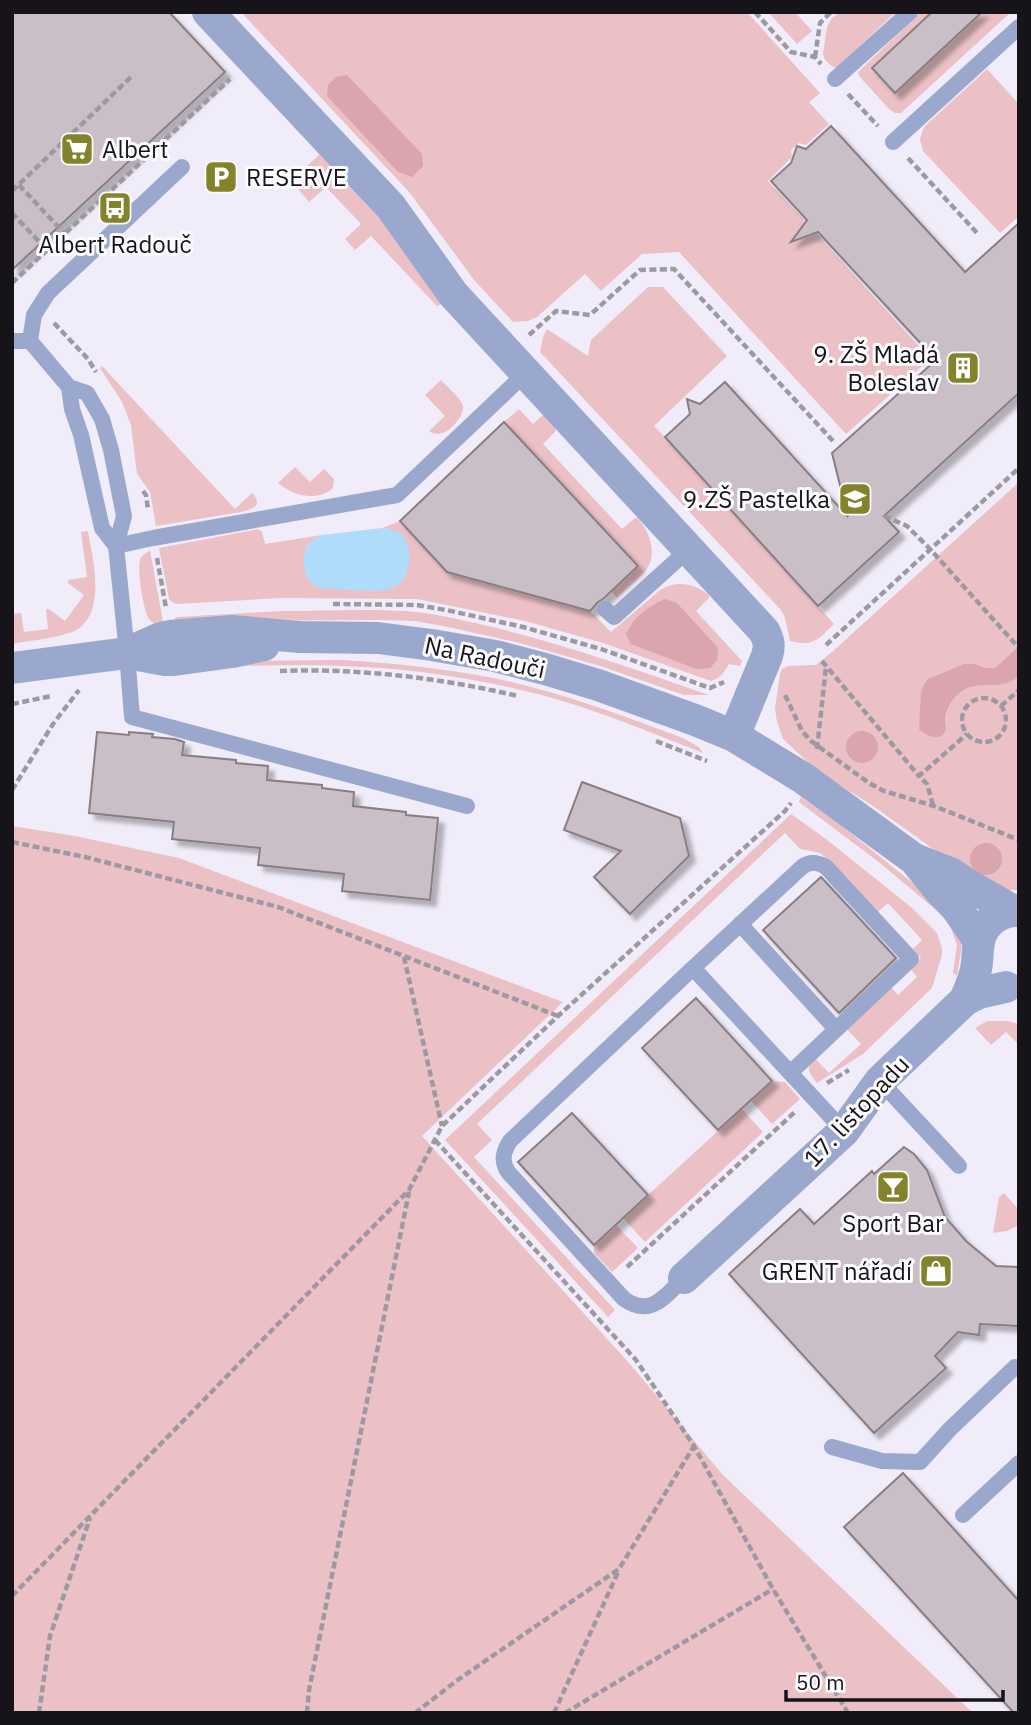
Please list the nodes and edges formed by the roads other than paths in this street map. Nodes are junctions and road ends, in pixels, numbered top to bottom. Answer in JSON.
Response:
{"nodes":[{"id":1,"x":208,"y":12,"type":"edge"},
{"id":2,"x":910,"y":12,"type":"edge"},
{"id":3,"x":1019,"y":27,"type":"edge"},
{"id":4,"x":835,"y":79,"type":"road end"},
{"id":5,"x":893,"y":142,"type":"road end"},
{"id":6,"x":182,"y":167,"type":"dead end"},
{"id":7,"x":12,"y":341,"type":"edge"},
{"id":8,"x":30,"y":341,"type":"junction"},
{"id":9,"x":526,"y":373,"type":"junction"},
{"id":10,"x":69,"y":387,"type":"junction"},
{"id":11,"x":116,"y":546,"type":"junction"},
{"id":12,"x":689,"y":549,"type":"junction"},
{"id":13,"x":605,"y":609,"type":"dead end"},
{"id":14,"x":127,"y":653,"type":"junction"},
{"id":15,"x":12,"y":668,"type":"edge"},
{"id":16,"x":734,"y":736,"type":"junction"},
{"id":17,"x":467,"y":806,"type":"dead end"},
{"id":18,"x":914,"y":859,"type":"junction"},
{"id":19,"x":1016,"y":911,"type":"edge"},
{"id":20,"x":740,"y":924,"type":"junction"},
{"id":21,"x":979,"y":947,"type":"junction"},
{"id":22,"x":693,"y":968,"type":"junction"},
{"id":23,"x":1015,"y":989,"type":"edge"},
{"id":24,"x":965,"y":1000,"type":"junction"},
{"id":25,"x":836,"y":1030,"type":"junction"},
{"id":26,"x":790,"y":1073,"type":"junction"},
{"id":27,"x":880,"y":1082,"type":"junction"},
{"id":28,"x":844,"y":1131,"type":"junction"},
{"id":29,"x":960,"y":1166,"type":"dead end"},
{"id":30,"x":684,"y":1278,"type":"joint"},
{"id":31,"x":1015,"y":1367,"type":"dead end"},
{"id":32,"x":832,"y":1447,"type":"dead end"},
{"id":33,"x":1019,"y":1463,"type":"edge"},
{"id":34,"x":963,"y":1515,"type":"dead end"}],
"edges":[{"from":1,"to":9,"type":"street"},
{"from":2,"to":4,"type":"lane"},
{"from":3,"to":5,"type":"lane"},
{"from":6,"to":8,"type":"lane"},
{"from":7,"to":8,"type":"lane"},
{"from":8,"to":10,"type":"lane"},
{"from":9,"to":11,"type":"lane"},
{"from":9,"to":12,"type":"street"},
{"from":10,"to":11,"type":"lane"},
{"from":10,"to":11,"type":"lane"},
{"from":11,"to":14,"type":"lane"},
{"from":12,"to":13,"type":"lane"},
{"from":12,"to":16,"type":"street"},
{"from":14,"to":15,"type":"street"},
{"from":14,"to":16,"type":"street","name":"Na Radouči"},
{"from":14,"to":17,"type":"lane"},
{"from":16,"to":18,"type":"street","name":"Na Radouči"},
{"from":18,"to":19,"type":"street"},
{"from":18,"to":21,"type":"street"},
{"from":19,"to":21,"type":"street"},
{"from":20,"to":22,"type":"lane"},
{"from":20,"to":25,"type":"lane"},
{"from":20,"to":25,"type":"lane"},
{"from":21,"to":23,"type":"street"},
{"from":21,"to":24,"type":"street"},
{"from":22,"to":26,"type":"lane"},
{"from":22,"to":30,"type":"lane"},
{"from":23,"to":24,"type":"street"},
{"from":24,"to":27,"type":"street","name":"17. listopadu"},
{"from":25,"to":26,"type":"lane"},
{"from":26,"to":28,"type":"lane"},
{"from":27,"to":28,"type":"street","name":"17. listopadu"},
{"from":27,"to":29,"type":"lane"},
{"from":28,"to":30,"type":"street","name":"17. listopadu"},
{"from":31,"to":32,"type":"lane"},
{"from":33,"to":34,"type":"lane"}]}
